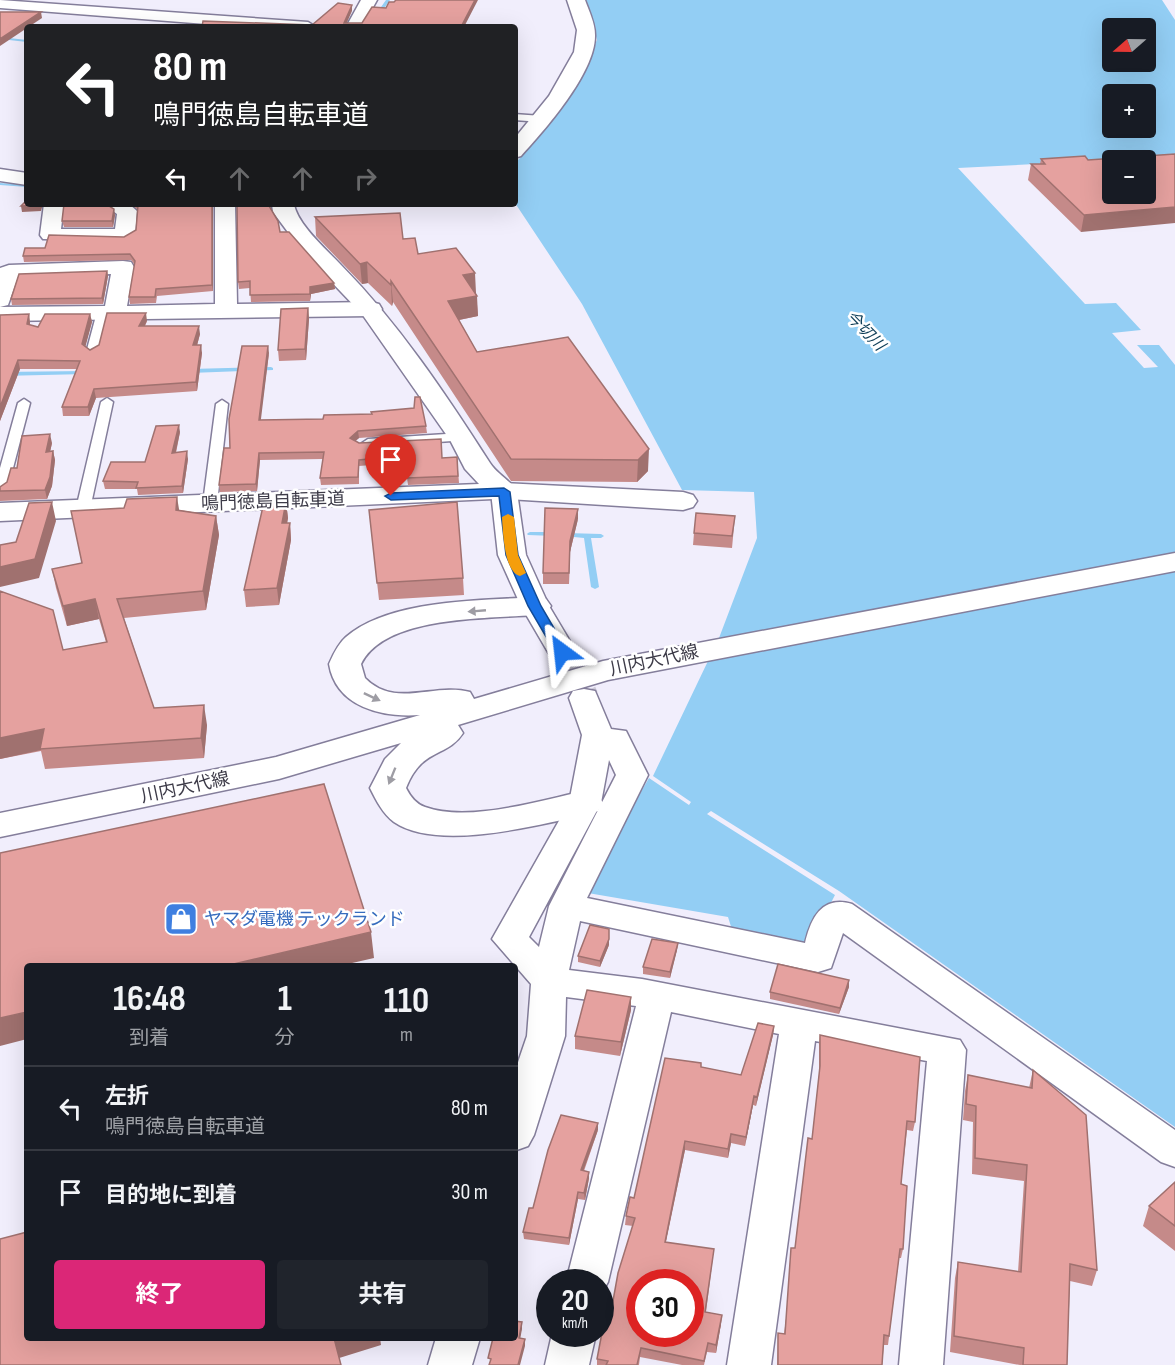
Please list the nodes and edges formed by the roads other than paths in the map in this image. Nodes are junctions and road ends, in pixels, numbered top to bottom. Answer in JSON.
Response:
{"nodes":[{"id":1,"x":369,"y":0,"type":"edge"},
{"id":2,"x":576,"y":0,"type":"edge"},
{"id":3,"x":0,"y":3,"type":"edge"},
{"id":4,"x":379,"y":20,"type":"edge"},
{"id":5,"x":356,"y":23,"type":"edge"},
{"id":6,"x":240,"y":24,"type":"edge"},
{"id":7,"x":518,"y":117,"type":"edge"},
{"id":8,"x":542,"y":119,"type":"junction"},
{"id":9,"x":518,"y":147,"type":"edge"},
{"id":10,"x":54,"y":207,"type":"edge"},
{"id":11,"x":119,"y":207,"type":"edge"},
{"id":12,"x":225,"y":207,"type":"edge"},
{"id":13,"x":283,"y":207,"type":"edge"},
{"id":14,"x":0,"y":300,"type":"edge"},
{"id":15,"x":371,"y":309,"type":"junction"},
{"id":16,"x":226,"y":311,"type":"junction"},
{"id":17,"x":109,"y":312,"type":"junction"},
{"id":18,"x":0,"y":314,"type":"edge"},
{"id":19,"x":92,"y":353,"type":"edge"},
{"id":20,"x":107,"y":402,"type":"dead end"},
{"id":21,"x":24,"y":403,"type":"dead end"},
{"id":22,"x":222,"y":404,"type":"dead end"},
{"id":23,"x":462,"y":436,"type":"junction"},
{"id":24,"x":359,"y":443,"type":"edge"},
{"id":25,"x":0,"y":491,"type":"edge"},
{"id":26,"x":504,"y":492,"type":"junction"},
{"id":27,"x":683,"y":501,"type":"dead end"},
{"id":28,"x":210,"y":504,"type":"junction"},
{"id":29,"x":83,"y":509,"type":"junction"},
{"id":30,"x":0,"y":512,"type":"edge"},
{"id":31,"x":1175,"y":562,"type":"edge"},
{"id":32,"x":535,"y":606,"type":"junction"},
{"id":33,"x":562,"y":652,"type":"tunnel mouth"},
{"id":34,"x":548,"y":685,"type":"junction"},
{"id":35,"x":584,"y":698,"type":"tunnel mouth"},
{"id":36,"x":615,"y":738,"type":"dead end"},
{"id":37,"x":585,"y":803,"type":"junction"},
{"id":38,"x":0,"y":825,"type":"edge"},
{"id":39,"x":566,"y":906,"type":"junction"},
{"id":40,"x":549,"y":981,"type":"junction"},
{"id":41,"x":657,"y":996,"type":"junction"},
{"id":42,"x":799,"y":1024,"type":"junction"},
{"id":43,"x":518,"y":1123,"type":"edge"},
{"id":44,"x":1175,"y":1151,"type":"edge"},
{"id":45,"x":590,"y":1269,"type":"edge"},
{"id":46,"x":457,"y":1341,"type":"edge"},
{"id":47,"x":571,"y":1347,"type":"edge"},
{"id":48,"x":450,"y":1365,"type":"edge"},
{"id":49,"x":567,"y":1365,"type":"edge"},
{"id":50,"x":749,"y":1365,"type":"edge"},
{"id":51,"x":921,"y":1365,"type":"edge"}],
"edges":[{"from":1,"to":5,"type":"street"},
{"from":2,"to":8,"type":"main road"},
{"from":3,"to":6,"type":"street"},
{"from":4,"to":5,"type":"street"},
{"from":7,"to":8,"type":"lane"},
{"from":8,"to":9,"type":"main road"},
{"from":10,"to":11,"type":"street"},
{"from":12,"to":16,"type":"street"},
{"from":13,"to":15,"type":"main road"},
{"from":14,"to":17,"type":"street"},
{"from":15,"to":16,"type":"street"},
{"from":15,"to":23,"type":"main road"},
{"from":16,"to":17,"type":"street"},
{"from":17,"to":18,"type":"street"},
{"from":17,"to":19,"type":"lane"},
{"from":20,"to":29,"type":"lane"},
{"from":21,"to":25,"type":"lane"},
{"from":22,"to":28,"type":"lane"},
{"from":23,"to":24,"type":"lane"},
{"from":23,"to":26,"type":"main road"},
{"from":26,"to":27,"type":"main road","name":"鳴門徳島自転車道"},
{"from":26,"to":28,"type":"main road","name":"鳴門徳島自転車道"},
{"from":26,"to":32,"type":"street"},
{"from":28,"to":29,"type":"main road","name":"鳴門徳島自転車道"},
{"from":29,"to":30,"type":"main road","name":"鳴門徳島自転車道"},
{"from":31,"to":34,"type":"main road","name":"川内大代線"},
{"from":32,"to":33,"type":"street"},
{"from":32,"to":34,"type":"main road","one_way":true},
{"from":34,"to":37,"type":"main road","one_way":true},
{"from":34,"to":38,"type":"main road","name":"川内大代線"},
{"from":35,"to":37,"type":"street"},
{"from":36,"to":39,"type":"street"},
{"from":37,"to":40,"type":"street"},
{"from":39,"to":40,"type":"street"},
{"from":39,"to":44,"type":"street"},
{"from":40,"to":41,"type":"street"},
{"from":40,"to":43,"type":"street"},
{"from":41,"to":42,"type":"street"},
{"from":41,"to":45,"type":"street"},
{"from":42,"to":50,"type":"street"},
{"from":42,"to":51,"type":"street"},
{"from":46,"to":48,"type":"street"},
{"from":47,"to":49,"type":"street"}]}
